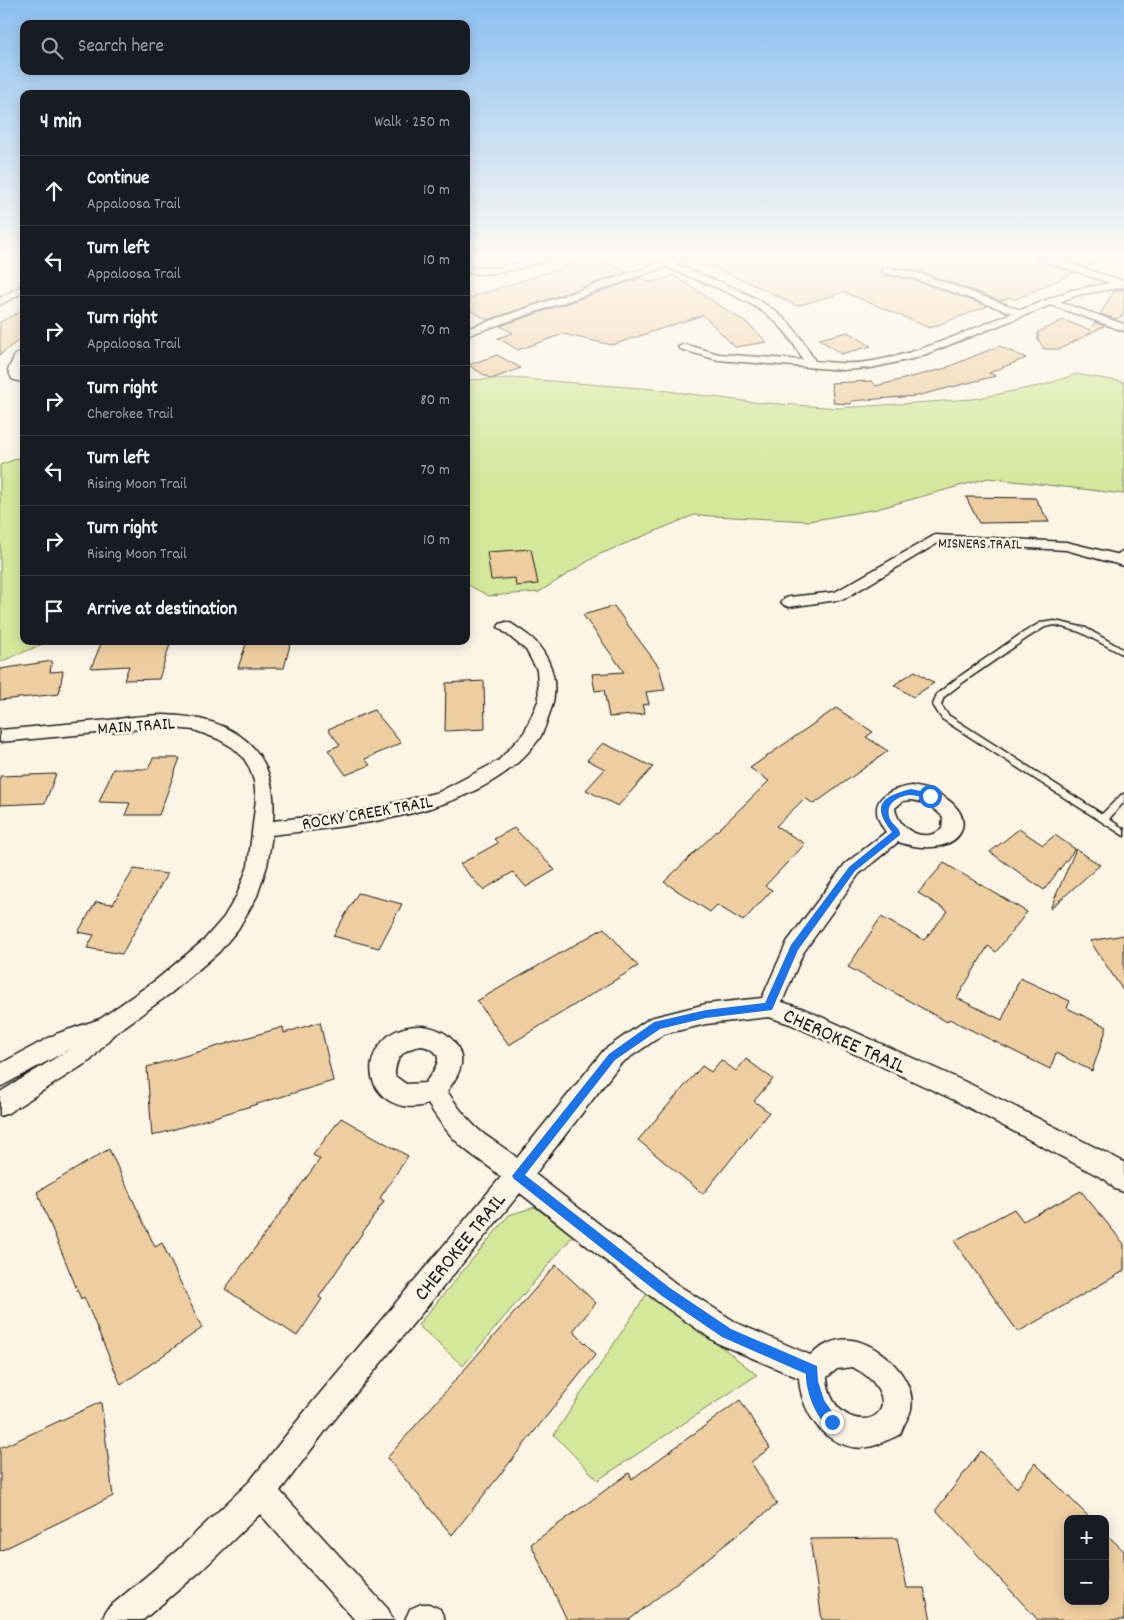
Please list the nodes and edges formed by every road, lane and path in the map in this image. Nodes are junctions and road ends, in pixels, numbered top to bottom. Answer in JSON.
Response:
{"nodes":[{"id":1,"x":791,"y":334,"type":"edge"},
{"id":2,"x":971,"y":334,"type":"edge"},
{"id":3,"x":684,"y":347,"type":"dead end"},
{"id":4,"x":20,"y":356,"type":"edge"},
{"id":5,"x":811,"y":365,"type":"junction"},
{"id":6,"x":20,"y":378,"type":"edge"},
{"id":7,"x":1121,"y":557,"type":"edge"},
{"id":8,"x":789,"y":602,"type":"dead end"},
{"id":9,"x":506,"y":627,"type":"dead end"},
{"id":10,"x":1124,"y":653,"type":"edge"},
{"id":11,"x":0,"y":736,"type":"edge"},
{"id":12,"x":1124,"y":797,"type":"edge"},
{"id":13,"x":1102,"y":819,"type":"junction"},
{"id":14,"x":263,"y":829,"type":"junction"},
{"id":15,"x":897,"y":833,"type":"dead end"},
{"id":16,"x":1124,"y":833,"type":"edge"},
{"id":17,"x":768,"y":1007,"type":"junction"},
{"id":18,"x":106,"y":1027,"type":"junction"},
{"id":19,"x":0,"y":1076,"type":"edge"},
{"id":20,"x":433,"y":1092,"type":"dead end"},
{"id":21,"x":0,"y":1105,"type":"edge"},
{"id":22,"x":1121,"y":1172,"type":"edge"},
{"id":23,"x":518,"y":1176,"type":"junction"},
{"id":24,"x":813,"y":1370,"type":"dead end"},
{"id":25,"x":261,"y":1492,"type":"junction"},
{"id":26,"x":118,"y":1620,"type":"edge"},
{"id":27,"x":377,"y":1620,"type":"edge"},
{"id":28,"x":421,"y":1620,"type":"edge"},
{"id":29,"x":429,"y":1620,"type":"edge"}],
"edges":[{"from":1,"to":5,"type":"street"},
{"from":2,"to":5,"type":"street"},
{"from":3,"to":5,"type":"street"},
{"from":4,"to":6,"type":"street"},
{"from":7,"to":8,"type":"street","name":"MISNERS TRAIL"},
{"from":9,"to":14,"type":"street","name":"ROCKY CREEK TRAIL"},
{"from":10,"to":13,"type":"lane"},
{"from":11,"to":14,"type":"street","name":"MAIN TRAIL"},
{"from":12,"to":13,"type":"lane"},
{"from":13,"to":16,"type":"lane"},
{"from":14,"to":18,"type":"street","name":"MAIN TRAIL"},
{"from":15,"to":17,"type":"street"},
{"from":17,"to":22,"type":"street","name":"CHEROKEE TRAIL"},
{"from":17,"to":23,"type":"street","name":"CHEROKEE TRAIL"},
{"from":18,"to":19,"type":"street","name":"MAIN TRAIL"},
{"from":18,"to":21,"type":"street","name":"MAIN TRAIL"},
{"from":20,"to":23,"type":"street"},
{"from":23,"to":24,"type":"street"},
{"from":23,"to":25,"type":"street","name":"CHEROKEE TRAIL"},
{"from":25,"to":26,"type":"street","name":"CHEROKEE TRAIL"},
{"from":25,"to":27,"type":"street"},
{"from":28,"to":29,"type":"street"}]}
